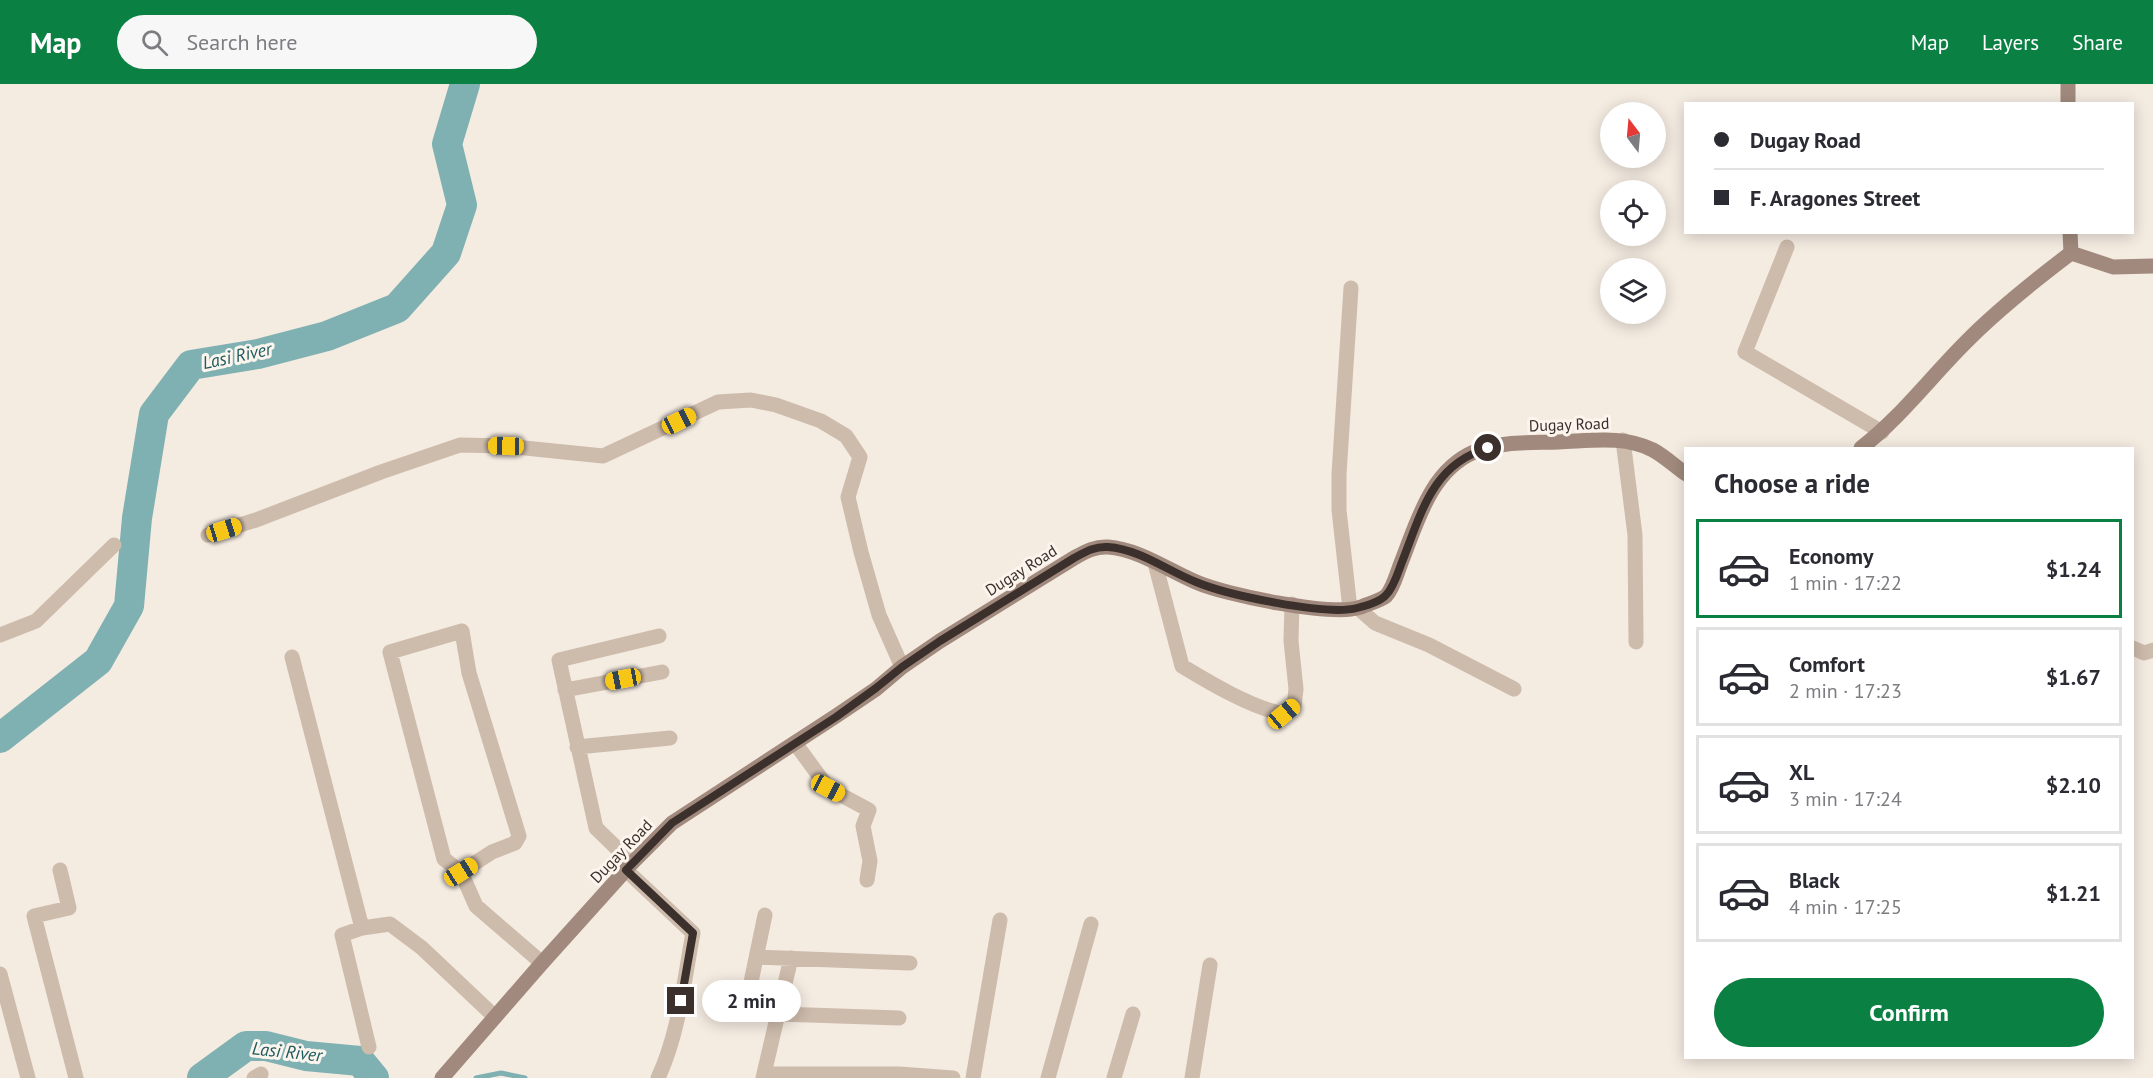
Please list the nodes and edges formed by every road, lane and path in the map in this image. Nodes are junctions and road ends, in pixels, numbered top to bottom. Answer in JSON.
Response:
{"nodes":[{"id":1,"x":2068,"y":84,"type":"edge"},
{"id":2,"x":2068,"y":102,"type":"edge"},
{"id":3,"x":2070,"y":234,"type":"edge"},
{"id":4,"x":1787,"y":247,"type":"dead end"},
{"id":5,"x":2071,"y":253,"type":"junction"},
{"id":6,"x":2153,"y":266,"type":"edge"},
{"id":7,"x":1351,"y":288,"type":"dead end"},
{"id":8,"x":1882,"y":432,"type":"junction"},
{"id":9,"x":1623,"y":440,"type":"junction"},
{"id":10,"x":1866,"y":447,"type":"edge"},
{"id":11,"x":1684,"y":473,"type":"edge"},
{"id":12,"x":208,"y":535,"type":"dead end"},
{"id":13,"x":114,"y":545,"type":"dead end"},
{"id":14,"x":1155,"y":563,"type":"junction"},
{"id":15,"x":1292,"y":604,"type":"junction"},
{"id":16,"x":1354,"y":609,"type":"junction"},
{"id":17,"x":0,"y":635,"type":"edge"},
{"id":18,"x":659,"y":636,"type":"dead end"},
{"id":19,"x":1636,"y":642,"type":"dead end"},
{"id":20,"x":2134,"y":648,"type":"edge"},
{"id":21,"x":2153,"y":650,"type":"edge"},
{"id":22,"x":292,"y":657,"type":"dead end"},
{"id":23,"x":902,"y":667,"type":"junction"},
{"id":24,"x":662,"y":672,"type":"dead end"},
{"id":25,"x":1514,"y":689,"type":"dead end"},
{"id":26,"x":565,"y":690,"type":"junction"},
{"id":27,"x":670,"y":738,"type":"dead end"},
{"id":28,"x":795,"y":743,"type":"junction"},
{"id":29,"x":577,"y":747,"type":"junction"},
{"id":30,"x":629,"y":866,"type":"junction"},
{"id":31,"x":60,"y":870,"type":"dead end"},
{"id":32,"x":461,"y":872,"type":"junction"},
{"id":33,"x":867,"y":880,"type":"dead end"},
{"id":34,"x":765,"y":915,"type":"dead end"},
{"id":35,"x":1000,"y":920,"type":"dead end"},
{"id":36,"x":1091,"y":924,"type":"dead end"},
{"id":37,"x":362,"y":928,"type":"junction"},
{"id":38,"x":757,"y":957,"type":"junction"},
{"id":39,"x":791,"y":958,"type":"junction"},
{"id":40,"x":542,"y":963,"type":"junction"},
{"id":41,"x":910,"y":963,"type":"dead end"},
{"id":42,"x":1210,"y":966,"type":"dead end"},
{"id":43,"x":0,"y":974,"type":"edge"},
{"id":44,"x":751,"y":982,"type":"dead end"},
{"id":45,"x":779,"y":1014,"type":"junction"},
{"id":46,"x":1133,"y":1014,"type":"dead end"},
{"id":47,"x":495,"y":1017,"type":"junction"},
{"id":48,"x":899,"y":1018,"type":"dead end"},
{"id":49,"x":369,"y":1047,"type":"dead end"},
{"id":50,"x":764,"y":1076,"type":"edge"},
{"id":51,"x":28,"y":1078,"type":"edge"},
{"id":52,"x":76,"y":1078,"type":"edge"},
{"id":53,"x":442,"y":1078,"type":"edge"},
{"id":54,"x":658,"y":1078,"type":"edge"},
{"id":55,"x":953,"y":1078,"type":"edge"},
{"id":56,"x":974,"y":1078,"type":"edge"},
{"id":57,"x":1048,"y":1078,"type":"edge"},
{"id":58,"x":1114,"y":1078,"type":"edge"},
{"id":59,"x":1192,"y":1078,"type":"edge"}],
"edges":[{"from":1,"to":2,"type":"street"},
{"from":3,"to":5,"type":"street"},
{"from":4,"to":8,"type":"street"},
{"from":5,"to":6,"type":"street"},
{"from":5,"to":8,"type":"street"},
{"from":7,"to":16,"type":"street"},
{"from":8,"to":10,"type":"street"},
{"from":9,"to":11,"type":"street","name":"Dugay Road"},
{"from":9,"to":16,"type":"street","name":"Dugay Road"},
{"from":9,"to":19,"type":"street"},
{"from":12,"to":23,"type":"street"},
{"from":13,"to":17,"type":"street"},
{"from":14,"to":15,"type":"street","name":"Dugay Road"},
{"from":14,"to":15,"type":"street"},
{"from":14,"to":23,"type":"street","name":"Dugay Road"},
{"from":15,"to":16,"type":"street","name":"Dugay Road"},
{"from":16,"to":25,"type":"street"},
{"from":18,"to":26,"type":"street"},
{"from":20,"to":21,"type":"street"},
{"from":22,"to":37,"type":"street"},
{"from":23,"to":28,"type":"street","name":"Dugay Road"},
{"from":24,"to":26,"type":"street"},
{"from":26,"to":29,"type":"street"},
{"from":27,"to":29,"type":"street"},
{"from":28,"to":30,"type":"street","name":"Dugay Road"},
{"from":28,"to":33,"type":"street"},
{"from":29,"to":30,"type":"street"},
{"from":30,"to":40,"type":"street","name":"Dugay Road"},
{"from":30,"to":54,"type":"street"},
{"from":31,"to":52,"type":"street"},
{"from":32,"to":32,"type":"street"},
{"from":32,"to":40,"type":"street"},
{"from":34,"to":38,"type":"street"},
{"from":35,"to":56,"type":"street"},
{"from":36,"to":57,"type":"street"},
{"from":37,"to":47,"type":"street"},
{"from":37,"to":49,"type":"street"},
{"from":38,"to":39,"type":"street"},
{"from":38,"to":44,"type":"street"},
{"from":39,"to":41,"type":"street"},
{"from":39,"to":45,"type":"street"},
{"from":40,"to":47,"type":"street","name":"Dugay Road"},
{"from":42,"to":59,"type":"street"},
{"from":43,"to":51,"type":"street"},
{"from":45,"to":48,"type":"street"},
{"from":45,"to":50,"type":"street"},
{"from":46,"to":58,"type":"street"},
{"from":47,"to":53,"type":"street","name":"Dugay Road"},
{"from":50,"to":55,"type":"street"}]}
